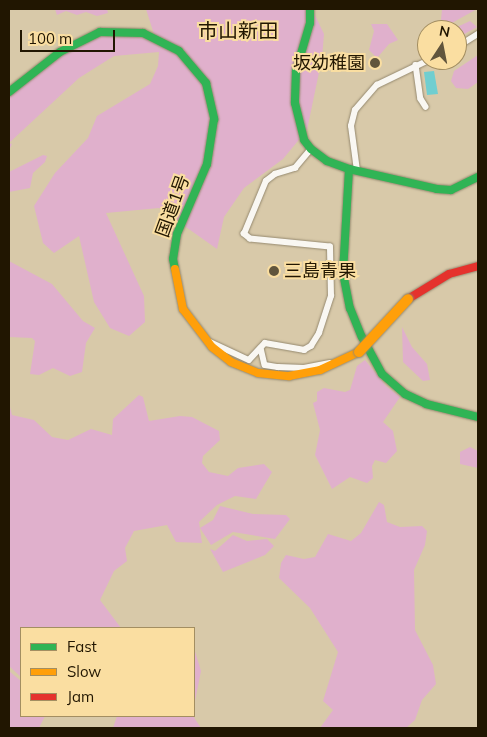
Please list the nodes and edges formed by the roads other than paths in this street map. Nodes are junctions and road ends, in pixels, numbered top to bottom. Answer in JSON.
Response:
{"nodes":[{"id":1,"x":310,"y":9,"type":"edge"},
{"id":2,"x":478,"y":34,"type":"edge"},
{"id":3,"x":467,"y":41,"type":"edge"},
{"id":4,"x":416,"y":65,"type":"joint"},
{"id":5,"x":9,"y":92,"type":"edge"},
{"id":6,"x":426,"y":107,"type":"dead end"},
{"id":7,"x":311,"y":149,"type":"junction"},
{"id":8,"x":353,"y":170,"type":"junction"},
{"id":9,"x":478,"y":177,"type":"edge"},
{"id":10,"x":478,"y":266,"type":"edge"},
{"id":11,"x":204,"y":340,"type":"junction"},
{"id":12,"x":261,"y":348,"type":"junction"},
{"id":13,"x":339,"y":363,"type":"junction"},
{"id":14,"x":478,"y":417,"type":"edge"}],
"edges":[{"from":1,"to":7,"type":"main road"},
{"from":2,"to":3,"type":"street"},
{"from":4,"to":6,"type":"street"},
{"from":4,"to":8,"type":"street"},
{"from":5,"to":11,"type":"main road","name":"国道1号"},
{"from":7,"to":8,"type":"main road"},
{"from":7,"to":12,"type":"street"},
{"from":8,"to":9,"type":"main road"},
{"from":8,"to":14,"type":"main road"},
{"from":10,"to":13,"type":"main road","name":"国道1号","bridge":true},
{"from":11,"to":12,"type":"street"},
{"from":11,"to":13,"type":"main road","name":"国道1号"},
{"from":12,"to":13,"type":"street"}]}
